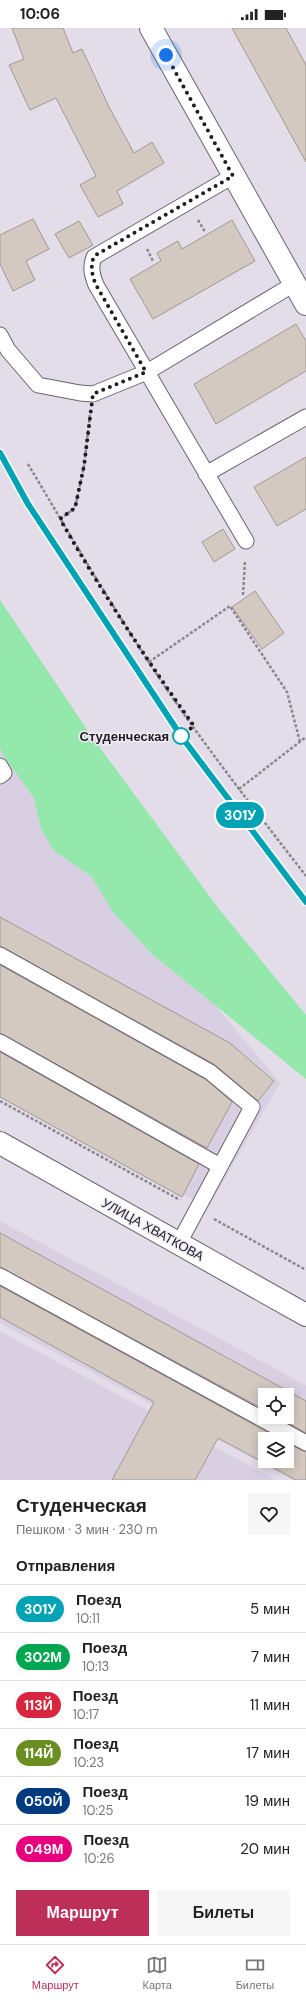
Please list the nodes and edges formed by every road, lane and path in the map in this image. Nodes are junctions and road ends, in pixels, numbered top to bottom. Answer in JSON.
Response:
{"nodes":[{"id":1,"x":150,"y":28,"type":"edge"},
{"id":2,"x":233,"y":176,"type":"junction"},
{"id":3,"x":294,"y":284,"type":"junction"},
{"id":4,"x":306,"y":304,"type":"edge"},
{"id":5,"x":0,"y":335,"type":"edge"},
{"id":6,"x":146,"y":372,"type":"junction"},
{"id":7,"x":93,"y":394,"type":"junction"},
{"id":8,"x":306,"y":417,"type":"edge"},
{"id":9,"x":28,"y":464,"type":"dead end"},
{"id":10,"x":206,"y":474,"type":"junction"},
{"id":11,"x":60,"y":519,"type":"junction"},
{"id":12,"x":246,"y":541,"type":"joint"},
{"id":13,"x":243,"y":595,"type":"dead end"},
{"id":14,"x":149,"y":662,"type":"junction"},
{"id":15,"x":306,"y":737,"type":"edge"},
{"id":16,"x":300,"y":742,"type":"junction"},
{"id":17,"x":0,"y":766,"type":"edge"},
{"id":18,"x":0,"y":776,"type":"edge"},
{"id":19,"x":239,"y":789,"type":"junction"},
{"id":20,"x":306,"y":876,"type":"edge"},
{"id":21,"x":0,"y":955,"type":"edge"},
{"id":22,"x":0,"y":1042,"type":"edge"},
{"id":23,"x":0,"y":1101,"type":"edge"},
{"id":24,"x":0,"y":1143,"type":"edge"},
{"id":25,"x":220,"y":1166,"type":"junction"},
{"id":26,"x":196,"y":1210,"type":"junction"},
{"id":27,"x":179,"y":1244,"type":"junction"},
{"id":28,"x":306,"y":1270,"type":"edge"},
{"id":29,"x":0,"y":1276,"type":"edge"},
{"id":30,"x":306,"y":1315,"type":"edge"},
{"id":31,"x":306,"y":1443,"type":"edge"}],
"edges":[{"from":1,"to":2,"type":"main road"},
{"from":2,"to":3,"type":"main road"},
{"from":2,"to":6,"type":"lane"},
{"from":3,"to":4,"type":"main road"},
{"from":3,"to":6,"type":"lane"},
{"from":5,"to":7,"type":"lane"},
{"from":6,"to":7,"type":"lane"},
{"from":6,"to":10,"type":"lane"},
{"from":7,"to":11,"type":"path"},
{"from":8,"to":10,"type":"lane"},
{"from":9,"to":11,"type":"path"},
{"from":10,"to":12,"type":"lane"},
{"from":11,"to":14,"type":"path"},
{"from":12,"to":13,"type":"path"},
{"from":14,"to":16,"type":"path"},
{"from":14,"to":19,"type":"path"},
{"from":15,"to":16,"type":"path"},
{"from":16,"to":19,"type":"path"},
{"from":17,"to":18,"type":"lane"},
{"from":19,"to":20,"type":"path"},
{"from":21,"to":25,"type":"lane"},
{"from":22,"to":25,"type":"lane"},
{"from":23,"to":26,"type":"path"},
{"from":24,"to":27,"type":"main road","name":"УЛИЦА ХВАТКОВА"},
{"from":25,"to":26,"type":"lane"},
{"from":26,"to":27,"type":"lane"},
{"from":26,"to":28,"type":"path"},
{"from":27,"to":30,"type":"main road","name":"УЛИЦА ХВАТКОВА"},
{"from":29,"to":31,"type":"lane"}]}
